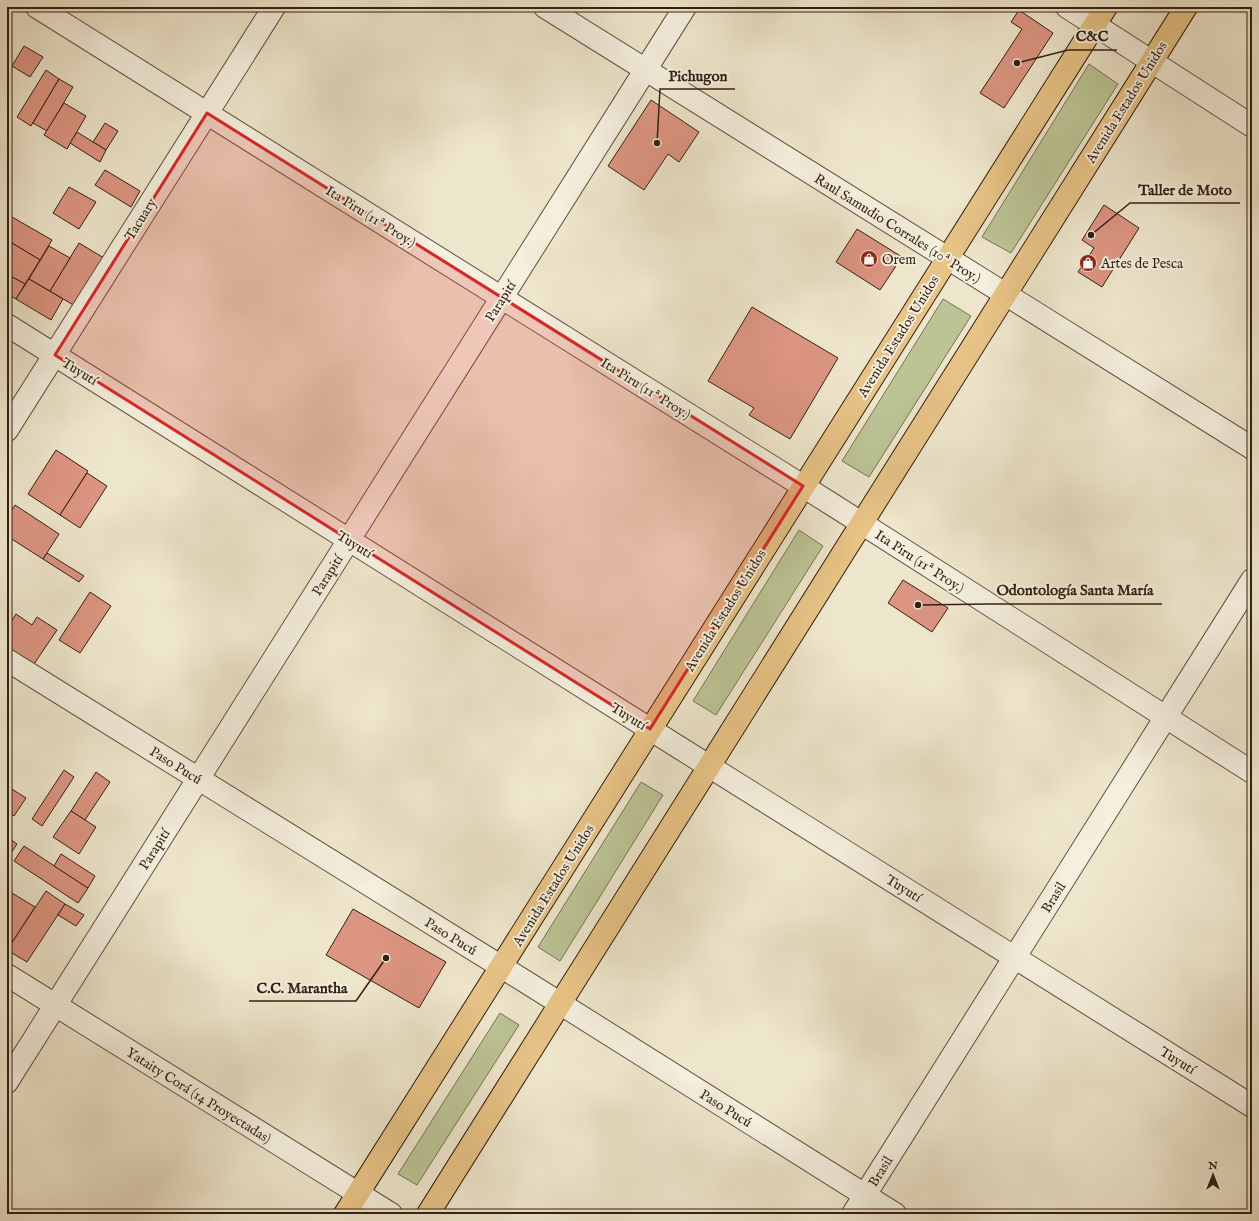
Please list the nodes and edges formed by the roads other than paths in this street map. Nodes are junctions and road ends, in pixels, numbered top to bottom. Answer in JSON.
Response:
{"nodes":[{"id":1,"x":37,"y":7,"type":"edge"},
{"id":2,"x":274,"y":7,"type":"edge"},
{"id":3,"x":545,"y":7,"type":"edge"},
{"id":4,"x":685,"y":7,"type":"edge"},
{"id":5,"x":1067,"y":7,"type":"edge"},
{"id":6,"x":1186,"y":7,"type":"edge"},
{"id":7,"x":1100,"y":16,"type":"edge"},
{"id":8,"x":1152,"y":61,"type":"junction"},
{"id":9,"x":645,"y":70,"type":"junction"},
{"id":10,"x":207,"y":113,"type":"junction"},
{"id":11,"x":1252,"y":126,"type":"edge"},
{"id":12,"x":948,"y":258,"type":"junction"},
{"id":13,"x":1005,"y":294,"type":"junction"},
{"id":14,"x":502,"y":298,"type":"junction"},
{"id":15,"x":7,"y":325,"type":"edge"},
{"id":16,"x":55,"y":355,"type":"junction"},
{"id":17,"x":7,"y":430,"type":"edge"},
{"id":18,"x":1252,"y":448,"type":"edge"},
{"id":19,"x":803,"y":486,"type":"junction"},
{"id":20,"x":862,"y":523,"type":"junction"},
{"id":21,"x":349,"y":540,"type":"junction"},
{"id":22,"x":1252,"y":580,"type":"edge"},
{"id":23,"x":7,"y":660,"type":"edge"},
{"id":24,"x":1166,"y":718,"type":"junction"},
{"id":25,"x":650,"y":729,"type":"junction"},
{"id":26,"x":709,"y":767,"type":"junction"},
{"id":27,"x":1252,"y":772,"type":"edge"},
{"id":28,"x":198,"y":778,"type":"junction"},
{"id":29,"x":1015,"y":958,"type":"junction"},
{"id":30,"x":501,"y":967,"type":"junction"},
{"id":31,"x":7,"y":976,"type":"edge"},
{"id":32,"x":560,"y":1004,"type":"junction"},
{"id":33,"x":55,"y":1006,"type":"junction"},
{"id":34,"x":7,"y":1082,"type":"edge"},
{"id":35,"x":1252,"y":1106,"type":"edge"},
{"id":36,"x":358,"y":1193,"type":"junction"},
{"id":37,"x":865,"y":1195,"type":"junction"},
{"id":38,"x":345,"y":1214,"type":"edge"},
{"id":39,"x":391,"y":1214,"type":"edge"},
{"id":40,"x":428,"y":1214,"type":"edge"},
{"id":41,"x":853,"y":1214,"type":"edge"},
{"id":42,"x":895,"y":1214,"type":"edge"}],
"edges":[{"from":1,"to":10,"type":"street","name":"Ita Piru (11ª Proy.)"},
{"from":2,"to":10,"type":"street","name":"Tacuary"},
{"from":3,"to":9,"type":"street","name":"Raul Samudio Corrales (10ª Proy.)"},
{"from":4,"to":9,"type":"street","name":"Parapití"},
{"from":5,"to":7,"type":"street"},
{"from":6,"to":8,"type":"main road","name":"Avenida Estados Unidos"},
{"from":7,"to":8,"type":"street"},
{"from":7,"to":12,"type":"main road","name":"Avenida Estados Unidos"},
{"from":8,"to":11,"type":"street"},
{"from":8,"to":13,"type":"main road","name":"Avenida Estados Unidos"},
{"from":9,"to":12,"type":"street","name":"Raul Samudio Corrales (10ª Proy.)"},
{"from":9,"to":14,"type":"street","name":"Parapití"},
{"from":10,"to":14,"type":"street","name":"Ita Piru (11ª Proy.)"},
{"from":10,"to":16,"type":"street","name":"Tacuary"},
{"from":12,"to":13,"type":"street","name":"Raul Samudio Corrales (10ª Proy.)"},
{"from":12,"to":19,"type":"main road","name":"Avenida Estados Unidos"},
{"from":13,"to":18,"type":"street","name":"Raul Samudio Corrales (10ª Proy.)"},
{"from":13,"to":20,"type":"main road","name":"Avenida Estados Unidos"},
{"from":14,"to":19,"type":"street","name":"Ita Piru (11ª Proy.)"},
{"from":14,"to":21,"type":"street","name":"Parapití"},
{"from":15,"to":16,"type":"street","name":"Tuyutí"},
{"from":16,"to":17,"type":"street","name":"Tacuary"},
{"from":16,"to":21,"type":"street","name":"Tuyutí"},
{"from":19,"to":20,"type":"street","name":"Ita Piru (11ª Proy.)"},
{"from":19,"to":25,"type":"main road","name":"Avenida Estados Unidos"},
{"from":20,"to":24,"type":"street","name":"Ita Piru (11ª Proy.)"},
{"from":20,"to":26,"type":"main road","name":"Avenida Estados Unidos"},
{"from":21,"to":25,"type":"street","name":"Tuyutí"},
{"from":21,"to":28,"type":"street","name":"Parapití"},
{"from":22,"to":24,"type":"street","name":"Brasil"},
{"from":23,"to":28,"type":"street","name":"Paso Pucú"},
{"from":24,"to":27,"type":"street","name":"Ita Piru (11ª Proy.)"},
{"from":24,"to":29,"type":"street","name":"Brasil"},
{"from":25,"to":26,"type":"street","name":"Tuyutí"},
{"from":25,"to":30,"type":"main road","name":"Avenida Estados Unidos"},
{"from":26,"to":29,"type":"street","name":"Tuyutí"},
{"from":26,"to":32,"type":"main road","name":"Avenida Estados Unidos"},
{"from":28,"to":30,"type":"street","name":"Paso Pucú"},
{"from":28,"to":33,"type":"street","name":"Parapití"},
{"from":29,"to":35,"type":"street","name":"Tuyutí"},
{"from":29,"to":37,"type":"street","name":"Brasil"},
{"from":30,"to":32,"type":"street","name":"Paso Pucú"},
{"from":30,"to":36,"type":"main road","name":"Avenida Estados Unidos"},
{"from":31,"to":33,"type":"street","name":"Yataity Corá (14 Proyectadas)"},
{"from":32,"to":37,"type":"street","name":"Paso Pucú"},
{"from":32,"to":40,"type":"main road","name":"Avenida Estados Unidos"},
{"from":33,"to":34,"type":"street","name":"Parapití"},
{"from":33,"to":36,"type":"street","name":"Yataity Corá (14 Proyectadas)"},
{"from":36,"to":38,"type":"main road","name":"Avenida Estados Unidos"},
{"from":36,"to":39,"type":"street","name":"Yataity Corá (14 Proyectadas)"},
{"from":37,"to":41,"type":"street","name":"Brasil"},
{"from":37,"to":42,"type":"street","name":"Paso Pucú"}]}
